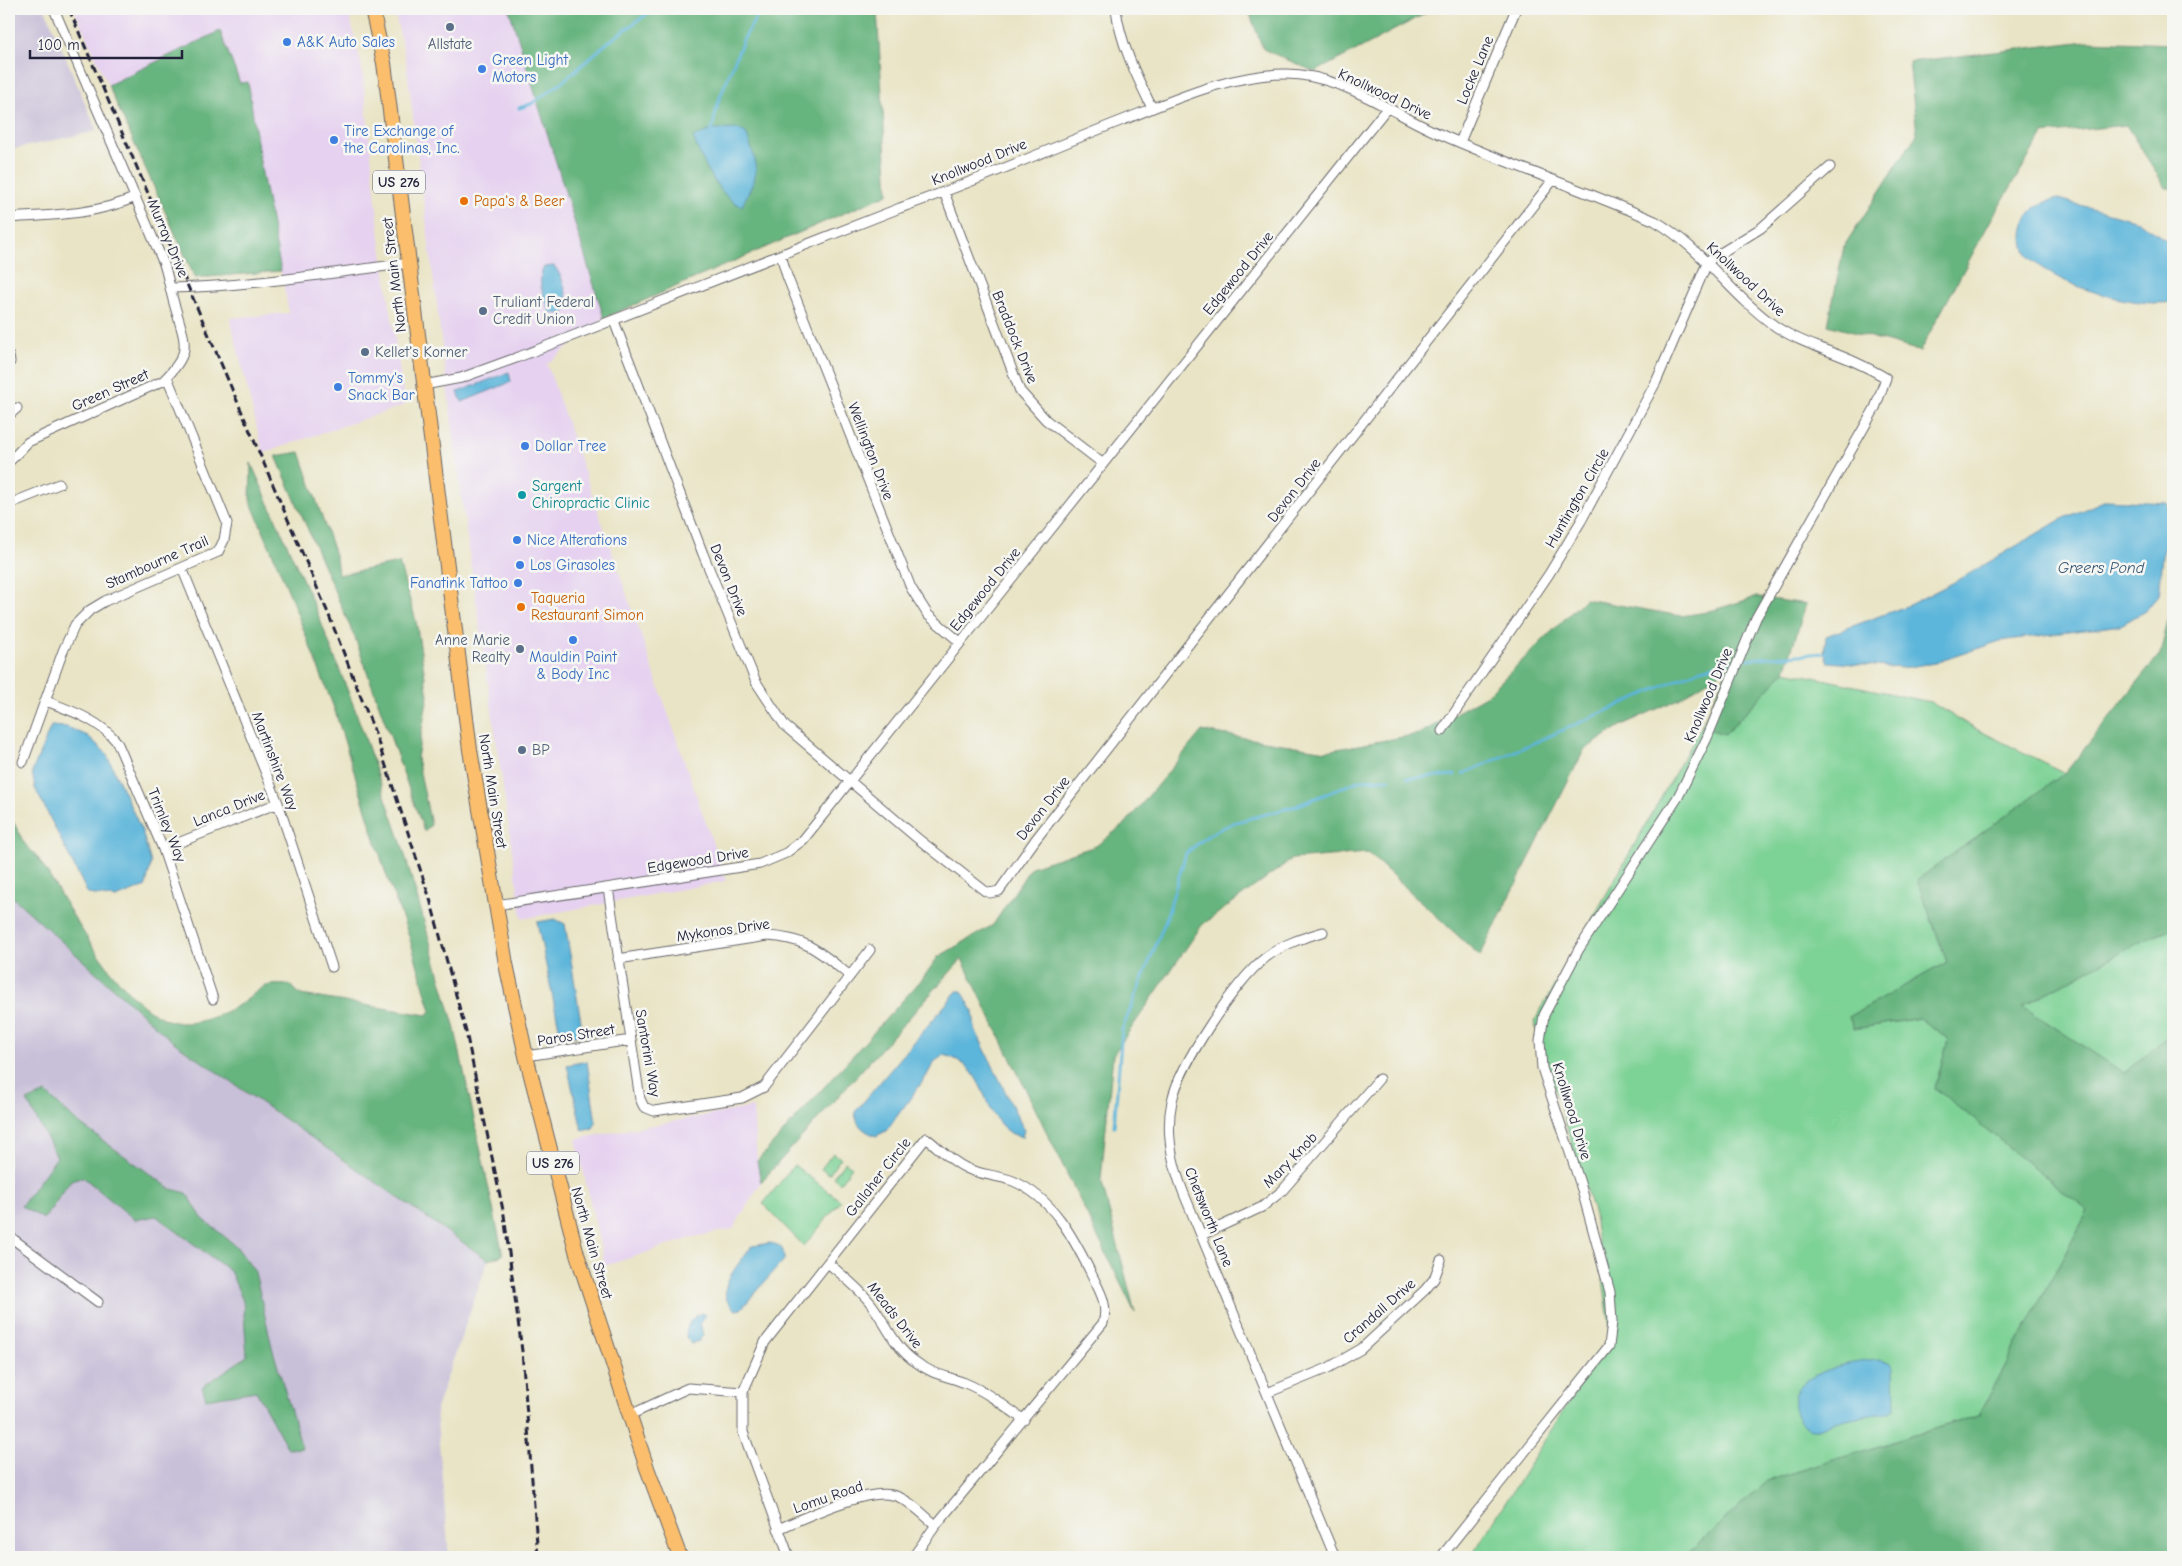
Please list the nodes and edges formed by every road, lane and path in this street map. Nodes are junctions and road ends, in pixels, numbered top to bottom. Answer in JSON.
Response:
{"nodes":[{"id":1,"x":54,"y":9,"type":"edge"},
{"id":2,"x":372,"y":9,"type":"edge"},
{"id":3,"x":1116,"y":9,"type":"edge"},
{"id":4,"x":1516,"y":9,"type":"edge"},
{"id":5,"x":1152,"y":108,"type":"junction"},
{"id":6,"x":1387,"y":108,"type":"junction"},
{"id":7,"x":1460,"y":142,"type":"junction"},
{"id":8,"x":1830,"y":167,"type":"dead end"},
{"id":9,"x":1553,"y":180,"type":"junction"},
{"id":10,"x":944,"y":192,"type":"junction"},
{"id":11,"x":136,"y":197,"type":"junction"},
{"id":12,"x":9,"y":218,"type":"edge"},
{"id":13,"x":781,"y":255,"type":"junction"},
{"id":14,"x":1708,"y":261,"type":"junction"},
{"id":15,"x":409,"y":263,"type":"junction"},
{"id":16,"x":172,"y":288,"type":"junction"},
{"id":17,"x":614,"y":321,"type":"junction"},
{"id":18,"x":168,"y":377,"type":"junction"},
{"id":19,"x":424,"y":385,"type":"junction"},
{"id":20,"x":17,"y":408,"type":"dead end"},
{"id":21,"x":9,"y":416,"type":"edge"},
{"id":22,"x":9,"y":462,"type":"edge"},
{"id":23,"x":1102,"y":462,"type":"junction"},
{"id":24,"x":59,"y":484,"type":"dead end"},
{"id":25,"x":9,"y":504,"type":"edge"},
{"id":26,"x":182,"y":568,"type":"junction"},
{"id":27,"x":960,"y":642,"type":"junction"},
{"id":28,"x":46,"y":701,"type":"junction"},
{"id":29,"x":1442,"y":732,"type":"dead end"},
{"id":30,"x":23,"y":762,"type":"dead end"},
{"id":31,"x":850,"y":782,"type":"junction"},
{"id":32,"x":278,"y":803,"type":"junction"},
{"id":33,"x":163,"y":849,"type":"junction"},
{"id":34,"x":608,"y":888,"type":"junction"},
{"id":35,"x":496,"y":905,"type":"junction"},
{"id":36,"x":1324,"y":932,"type":"dead end"},
{"id":37,"x":870,"y":950,"type":"dead end"},
{"id":38,"x":618,"y":959,"type":"junction"},
{"id":39,"x":332,"y":967,"type":"dead end"},
{"id":40,"x":850,"y":976,"type":"junction"},
{"id":41,"x":213,"y":999,"type":"dead end"},
{"id":42,"x":630,"y":1040,"type":"junction"},
{"id":43,"x":526,"y":1056,"type":"junction"},
{"id":44,"x":1379,"y":1079,"type":"dead end"},
{"id":45,"x":1202,"y":1235,"type":"junction"},
{"id":46,"x":9,"y":1236,"type":"edge"},
{"id":47,"x":1441,"y":1260,"type":"dead end"},
{"id":48,"x":828,"y":1263,"type":"junction"},
{"id":49,"x":98,"y":1302,"type":"dead end"},
{"id":50,"x":743,"y":1392,"type":"junction"},
{"id":51,"x":1267,"y":1393,"type":"junction"},
{"id":52,"x":630,"y":1415,"type":"junction"},
{"id":53,"x":1024,"y":1420,"type":"junction"},
{"id":54,"x":936,"y":1526,"type":"junction"},
{"id":55,"x":778,"y":1529,"type":"junction"},
{"id":56,"x":680,"y":1557,"type":"edge"},
{"id":57,"x":789,"y":1557,"type":"edge"},
{"id":58,"x":913,"y":1557,"type":"edge"},
{"id":59,"x":1335,"y":1557,"type":"edge"},
{"id":60,"x":1441,"y":1557,"type":"edge"}],
"edges":[{"from":1,"to":11,"type":"street","name":"Murray Drive"},
{"from":2,"to":15,"type":"main road","name":"North Main Street","number":"US 276"},
{"from":3,"to":5,"type":"street"},
{"from":4,"to":7,"type":"street","name":"Locke Lane"},
{"from":5,"to":6,"type":"street","name":"Knollwood Drive"},
{"from":5,"to":10,"type":"street","name":"Knollwood Drive"},
{"from":6,"to":7,"type":"street","name":"Knollwood Drive"},
{"from":6,"to":23,"type":"street","name":"Edgewood Drive"},
{"from":7,"to":9,"type":"street","name":"Knollwood Drive"},
{"from":8,"to":14,"type":"street"},
{"from":9,"to":14,"type":"street","name":"Knollwood Drive"},
{"from":9,"to":31,"type":"street","name":"Devon Drive"},
{"from":10,"to":13,"type":"street","name":"Knollwood Drive"},
{"from":10,"to":23,"type":"street","name":"Braddock Drive"},
{"from":11,"to":12,"type":"street"},
{"from":11,"to":16,"type":"street","name":"Murray Drive"},
{"from":13,"to":17,"type":"street","name":"Knollwood Drive"},
{"from":13,"to":27,"type":"street","name":"Wellington Drive"},
{"from":14,"to":29,"type":"street","name":"Huntington Circle"},
{"from":14,"to":60,"type":"street","name":"Knollwood Drive"},
{"from":15,"to":16,"type":"street","name":"Murray Drive"},
{"from":15,"to":19,"type":"main road","name":"North Main Street","number":"US 276"},
{"from":16,"to":18,"type":"street","name":"Green Street"},
{"from":17,"to":19,"type":"street","name":"Knollwood Drive"},
{"from":17,"to":31,"type":"street","name":"Devon Drive"},
{"from":18,"to":22,"type":"street","name":"Green Street"},
{"from":18,"to":26,"type":"street","name":"Stambourne Trail"},
{"from":19,"to":35,"type":"main road","name":"North Main Street","number":"US 276"},
{"from":20,"to":21,"type":"street"},
{"from":23,"to":27,"type":"street","name":"Edgewood Drive"},
{"from":24,"to":25,"type":"street"},
{"from":26,"to":28,"type":"street","name":"Stambourne Trail"},
{"from":26,"to":32,"type":"street","name":"Martinshire Way"},
{"from":27,"to":31,"type":"street","name":"Edgewood Drive"},
{"from":28,"to":30,"type":"street","name":"Stambourne Trail"},
{"from":28,"to":33,"type":"street","name":"Trimley Way"},
{"from":31,"to":34,"type":"street","name":"Edgewood Drive"},
{"from":32,"to":33,"type":"street","name":"Lanca Drive"},
{"from":32,"to":39,"type":"street","name":"Martinshire Way"},
{"from":33,"to":41,"type":"street","name":"Trimley Way"},
{"from":34,"to":35,"type":"street","name":"Edgewood Drive"},
{"from":34,"to":38,"type":"street","name":"Santorini Way"},
{"from":35,"to":43,"type":"main road","name":"North Main Street","number":"US 276"},
{"from":36,"to":45,"type":"street","name":"Chetsworth Lane"},
{"from":37,"to":40,"type":"street","name":"Santorini Way"},
{"from":38,"to":40,"type":"street","name":"Mykonos Drive"},
{"from":38,"to":42,"type":"street","name":"Santorini Way"},
{"from":40,"to":42,"type":"street","name":"Santorini Way"},
{"from":42,"to":43,"type":"street","name":"Paros Street"},
{"from":43,"to":52,"type":"main road","name":"North Main Street","number":"US 276"},
{"from":44,"to":45,"type":"street","name":"Mary Knob"},
{"from":45,"to":51,"type":"street","name":"Chetsworth Lane"},
{"from":46,"to":49,"type":"street"},
{"from":47,"to":51,"type":"street","name":"Crandall Drive"},
{"from":48,"to":50,"type":"street","name":"Gallaher Circle"},
{"from":48,"to":53,"type":"street","name":"Meads Drive"},
{"from":48,"to":53,"type":"street","name":"Gallaher Circle"},
{"from":50,"to":52,"type":"street"},
{"from":50,"to":55,"type":"street","name":"Gallaher Circle"},
{"from":51,"to":59,"type":"street","name":"Chetsworth Lane"},
{"from":52,"to":56,"type":"main road","name":"North Main Street","number":"US 276"},
{"from":53,"to":54,"type":"street","name":"Gallaher Circle"},
{"from":54,"to":55,"type":"street","name":"Lomu Road"},
{"from":54,"to":58,"type":"street","name":"Gallaher Circle"},
{"from":55,"to":57,"type":"street","name":"Gallaher Circle"}]}
